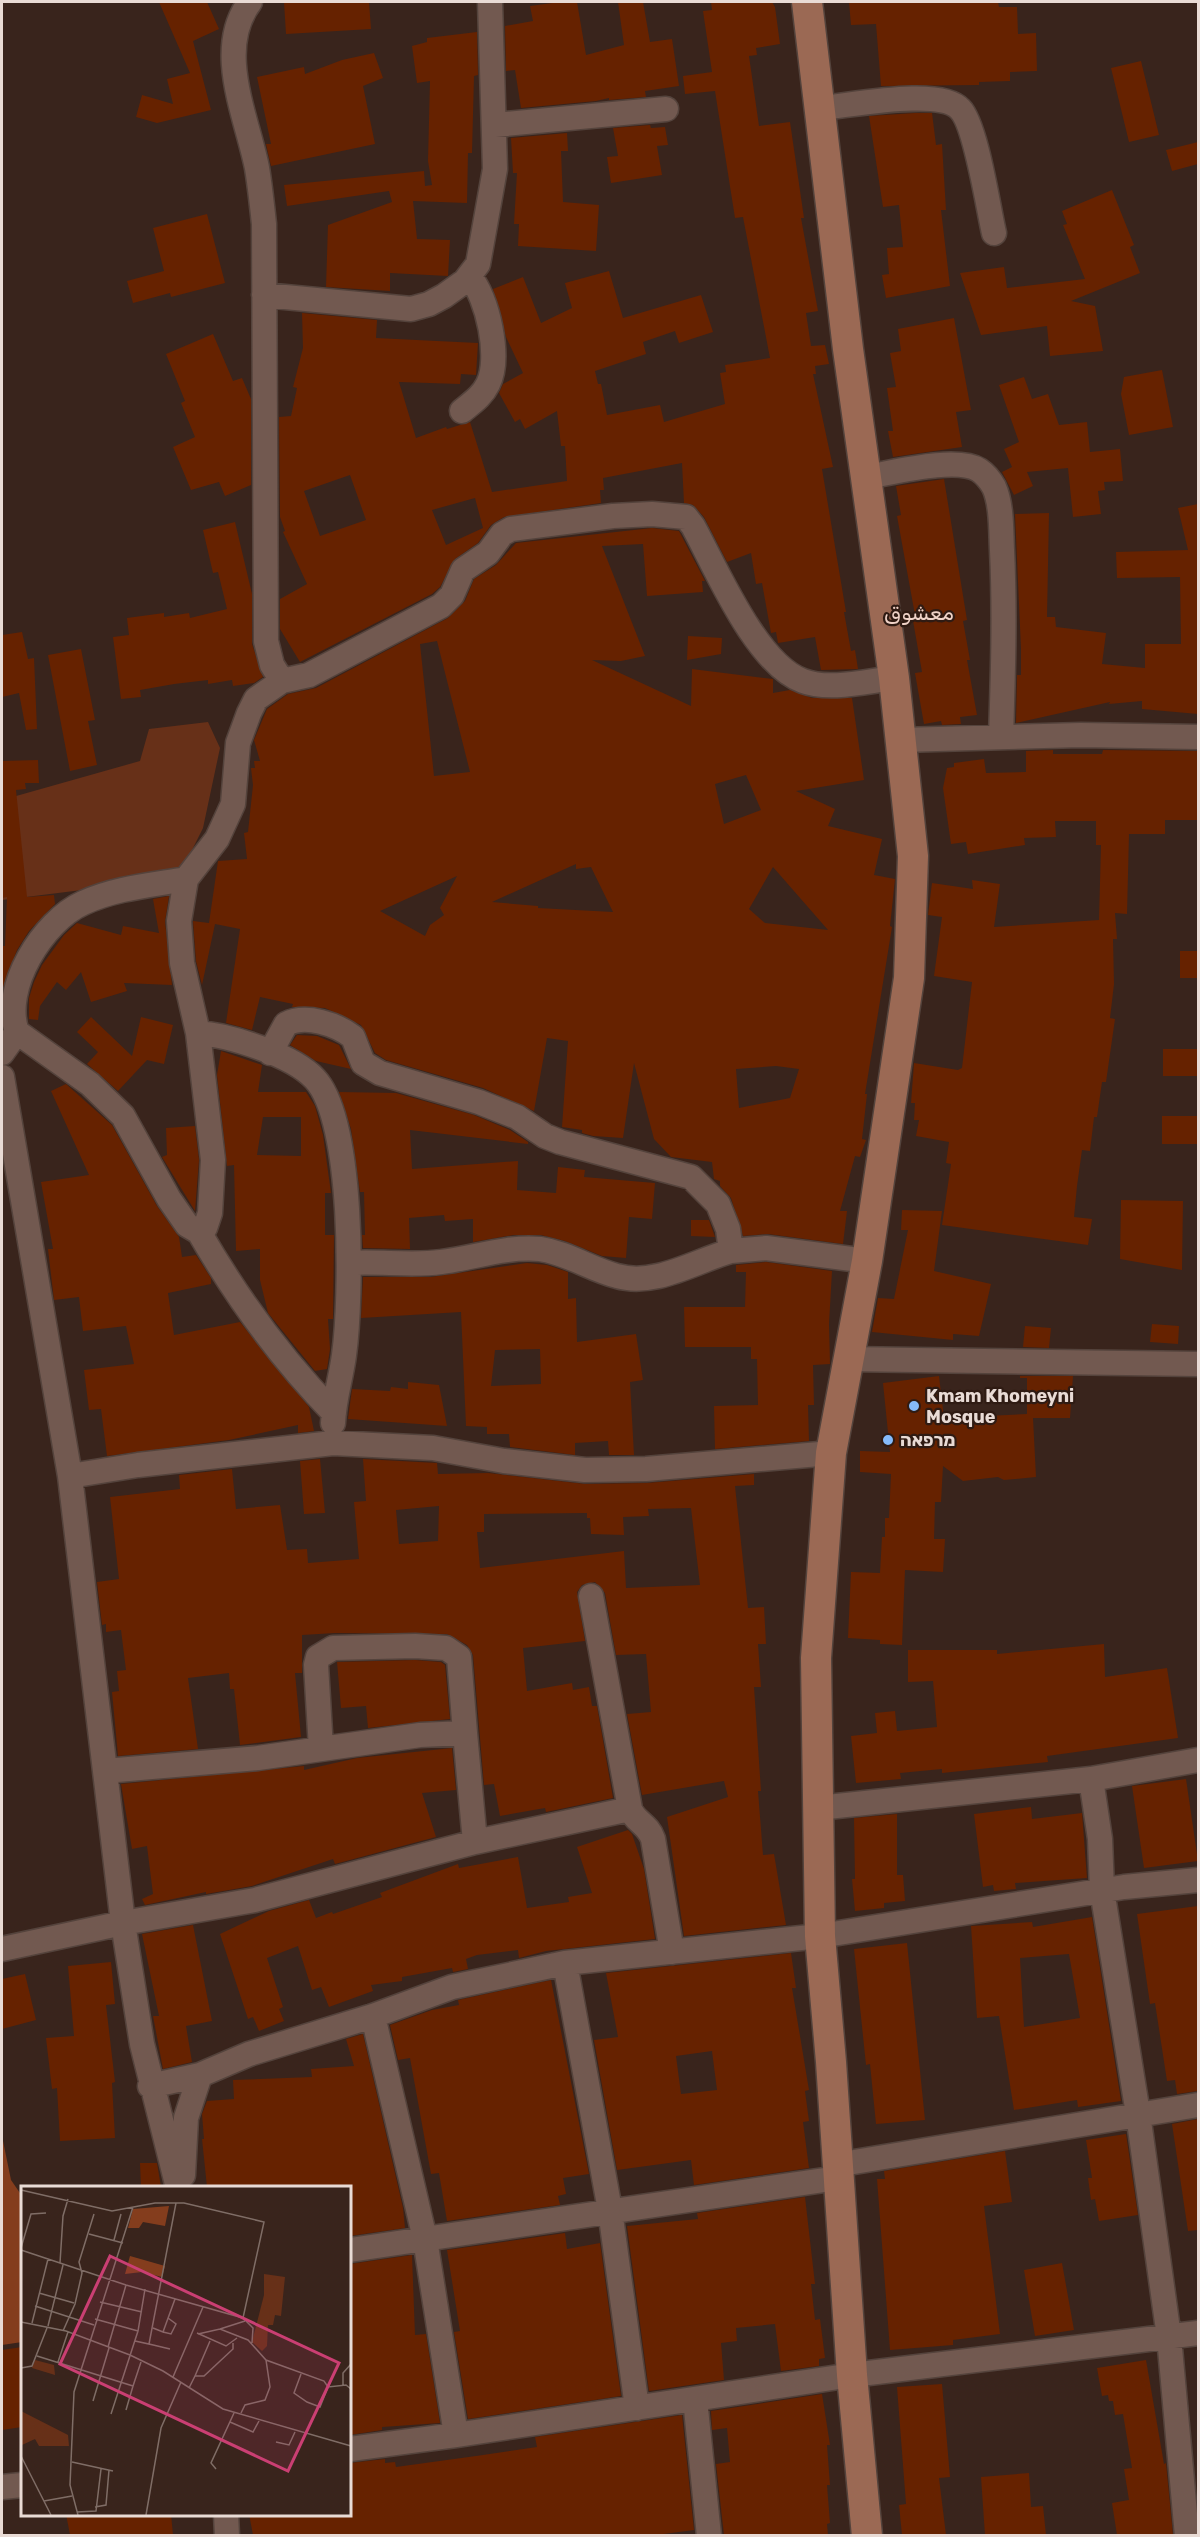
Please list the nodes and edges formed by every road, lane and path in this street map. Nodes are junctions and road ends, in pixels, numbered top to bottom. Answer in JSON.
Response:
{"nodes":[{"id":1,"x":250,"y":2,"type":"edge"},
{"id":2,"x":490,"y":2,"type":"edge"},
{"id":3,"x":807,"y":2,"type":"edge"},
{"id":4,"x":820,"y":108,"type":"junction"},
{"id":5,"x":666,"y":109,"type":"dead end"},
{"id":6,"x":495,"y":125,"type":"junction"},
{"id":7,"x":994,"y":233,"type":"dead end"},
{"id":8,"x":470,"y":276,"type":"junction"},
{"id":9,"x":264,"y":295,"type":"junction"},
{"id":10,"x":462,"y":411,"type":"dead end"},
{"id":11,"x":866,"y":477,"type":"junction"},
{"id":12,"x":894,"y":678,"type":"junction"},
{"id":13,"x":282,"y":681,"type":"junction"},
{"id":14,"x":1001,"y":737,"type":"junction"},
{"id":15,"x":1198,"y":737,"type":"edge"},
{"id":16,"x":900,"y":740,"type":"junction"},
{"id":17,"x":186,"y":879,"type":"junction"},
{"id":18,"x":17,"y":1032,"type":"junction"},
{"id":19,"x":198,"y":1033,"type":"junction"},
{"id":20,"x":2,"y":1053,"type":"edge"},
{"id":21,"x":270,"y":1053,"type":"junction"},
{"id":22,"x":2,"y":1077,"type":"edge"},
{"id":23,"x":199,"y":1232,"type":"junction"},
{"id":24,"x":731,"y":1251,"type":"junction"},
{"id":25,"x":867,"y":1261,"type":"junction"},
{"id":26,"x":349,"y":1263,"type":"junction"},
{"id":27,"x":847,"y":1359,"type":"junction"},
{"id":28,"x":1198,"y":1364,"type":"edge"},
{"id":29,"x":334,"y":1413,"type":"junction"},
{"id":30,"x":333,"y":1443,"type":"junction"},
{"id":31,"x":831,"y":1453,"type":"junction"},
{"id":32,"x":70,"y":1476,"type":"junction"},
{"id":33,"x":591,"y":1596,"type":"dead end"},
{"id":34,"x":465,"y":1732,"type":"junction"},
{"id":35,"x":321,"y":1749,"type":"junction"},
{"id":36,"x":1198,"y":1760,"type":"edge"},
{"id":37,"x":105,"y":1771,"type":"junction"},
{"id":38,"x":1091,"y":1779,"type":"junction"},
{"id":39,"x":818,"y":1808,"type":"junction"},
{"id":40,"x":630,"y":1809,"type":"junction"},
{"id":41,"x":475,"y":1842,"type":"junction"},
{"id":42,"x":1198,"y":1880,"type":"edge"},
{"id":43,"x":1102,"y":1890,"type":"junction"},
{"id":44,"x":123,"y":1923,"type":"junction"},
{"id":45,"x":820,"y":1936,"type":"junction"},
{"id":46,"x":2,"y":1949,"type":"edge"},
{"id":47,"x":672,"y":1952,"type":"junction"},
{"id":48,"x":565,"y":1963,"type":"junction"},
{"id":49,"x":373,"y":2016,"type":"junction"},
{"id":50,"x":200,"y":2075,"type":"junction"},
{"id":51,"x":150,"y":2086,"type":"junction"},
{"id":52,"x":1198,"y":2105,"type":"edge"},
{"id":53,"x":1138,"y":2114,"type":"junction"},
{"id":54,"x":837,"y":2172,"type":"junction"},
{"id":55,"x":178,"y":2186,"type":"edge"},
{"id":56,"x":183,"y":2186,"type":"edge"},
{"id":57,"x":610,"y":2210,"type":"junction"},
{"id":58,"x":425,"y":2239,"type":"junction"},
{"id":59,"x":351,"y":2250,"type":"edge"},
{"id":60,"x":1198,"y":2333,"type":"edge"},
{"id":61,"x":1169,"y":2337,"type":"junction"},
{"id":62,"x":852,"y":2375,"type":"junction"},
{"id":63,"x":695,"y":2399,"type":"junction"},
{"id":64,"x":637,"y":2408,"type":"junction"},
{"id":65,"x":456,"y":2435,"type":"junction"},
{"id":66,"x":351,"y":2449,"type":"edge"},
{"id":67,"x":21,"y":2485,"type":"edge"},
{"id":68,"x":2,"y":2487,"type":"edge"},
{"id":69,"x":225,"y":2516,"type":"edge"},
{"id":70,"x":227,"y":2535,"type":"edge"},
{"id":71,"x":709,"y":2535,"type":"edge"},
{"id":72,"x":867,"y":2535,"type":"edge"},
{"id":73,"x":1186,"y":2535,"type":"edge"}],
"edges":[{"from":1,"to":9,"type":"street"},
{"from":2,"to":6,"type":"street"},
{"from":3,"to":4,"type":"main road"},
{"from":4,"to":7,"type":"street"},
{"from":4,"to":11,"type":"main road"},
{"from":5,"to":6,"type":"street"},
{"from":6,"to":8,"type":"street"},
{"from":8,"to":9,"type":"street"},
{"from":8,"to":10,"type":"street"},
{"from":9,"to":13,"type":"street"},
{"from":11,"to":12,"type":"main road"},
{"from":11,"to":14,"type":"street"},
{"from":12,"to":13,"type":"street"},
{"from":12,"to":16,"type":"main road"},
{"from":13,"to":17,"type":"street"},
{"from":14,"to":15,"type":"street"},
{"from":14,"to":16,"type":"street"},
{"from":16,"to":25,"type":"main road"},
{"from":17,"to":18,"type":"street"},
{"from":17,"to":19,"type":"street"},
{"from":18,"to":20,"type":"street"},
{"from":18,"to":23,"type":"street"},
{"from":19,"to":21,"type":"street"},
{"from":19,"to":23,"type":"street"},
{"from":21,"to":24,"type":"street"},
{"from":21,"to":26,"type":"street"},
{"from":22,"to":32,"type":"street"},
{"from":23,"to":29,"type":"street"},
{"from":24,"to":25,"type":"street"},
{"from":24,"to":26,"type":"street"},
{"from":25,"to":27,"type":"main road"},
{"from":26,"to":29,"type":"street"},
{"from":27,"to":28,"type":"street"},
{"from":27,"to":31,"type":"main road"},
{"from":29,"to":30,"type":"street"},
{"from":30,"to":31,"type":"street"},
{"from":30,"to":32,"type":"street"},
{"from":31,"to":39,"type":"main road"},
{"from":32,"to":37,"type":"street"},
{"from":33,"to":40,"type":"street"},
{"from":34,"to":35,"type":"street"},
{"from":34,"to":35,"type":"street"},
{"from":34,"to":41,"type":"street"},
{"from":35,"to":37,"type":"street"},
{"from":36,"to":38,"type":"street"},
{"from":37,"to":44,"type":"street"},
{"from":38,"to":39,"type":"street"},
{"from":38,"to":43,"type":"street"},
{"from":39,"to":45,"type":"main road"},
{"from":40,"to":41,"type":"street"},
{"from":40,"to":47,"type":"street"},
{"from":41,"to":44,"type":"street"},
{"from":42,"to":43,"type":"street"},
{"from":43,"to":45,"type":"street"},
{"from":43,"to":53,"type":"street"},
{"from":44,"to":46,"type":"street"},
{"from":44,"to":51,"type":"street"},
{"from":45,"to":47,"type":"street"},
{"from":45,"to":54,"type":"main road"},
{"from":47,"to":48,"type":"street"},
{"from":48,"to":49,"type":"street"},
{"from":48,"to":57,"type":"street"},
{"from":49,"to":50,"type":"street"},
{"from":49,"to":58,"type":"street"},
{"from":50,"to":51,"type":"street"},
{"from":50,"to":56,"type":"street"},
{"from":51,"to":55,"type":"street"},
{"from":52,"to":53,"type":"street"},
{"from":53,"to":54,"type":"street"},
{"from":53,"to":61,"type":"street"},
{"from":54,"to":57,"type":"street"},
{"from":54,"to":62,"type":"main road"},
{"from":57,"to":58,"type":"street"},
{"from":57,"to":64,"type":"street"},
{"from":58,"to":59,"type":"street"},
{"from":58,"to":65,"type":"street"},
{"from":60,"to":61,"type":"street"},
{"from":61,"to":62,"type":"street"},
{"from":61,"to":73,"type":"street"},
{"from":62,"to":63,"type":"street"},
{"from":62,"to":72,"type":"main road"},
{"from":63,"to":64,"type":"street"},
{"from":63,"to":71,"type":"street"},
{"from":64,"to":65,"type":"street"},
{"from":65,"to":66,"type":"street"},
{"from":67,"to":68,"type":"street"},
{"from":69,"to":70,"type":"street"}]}
